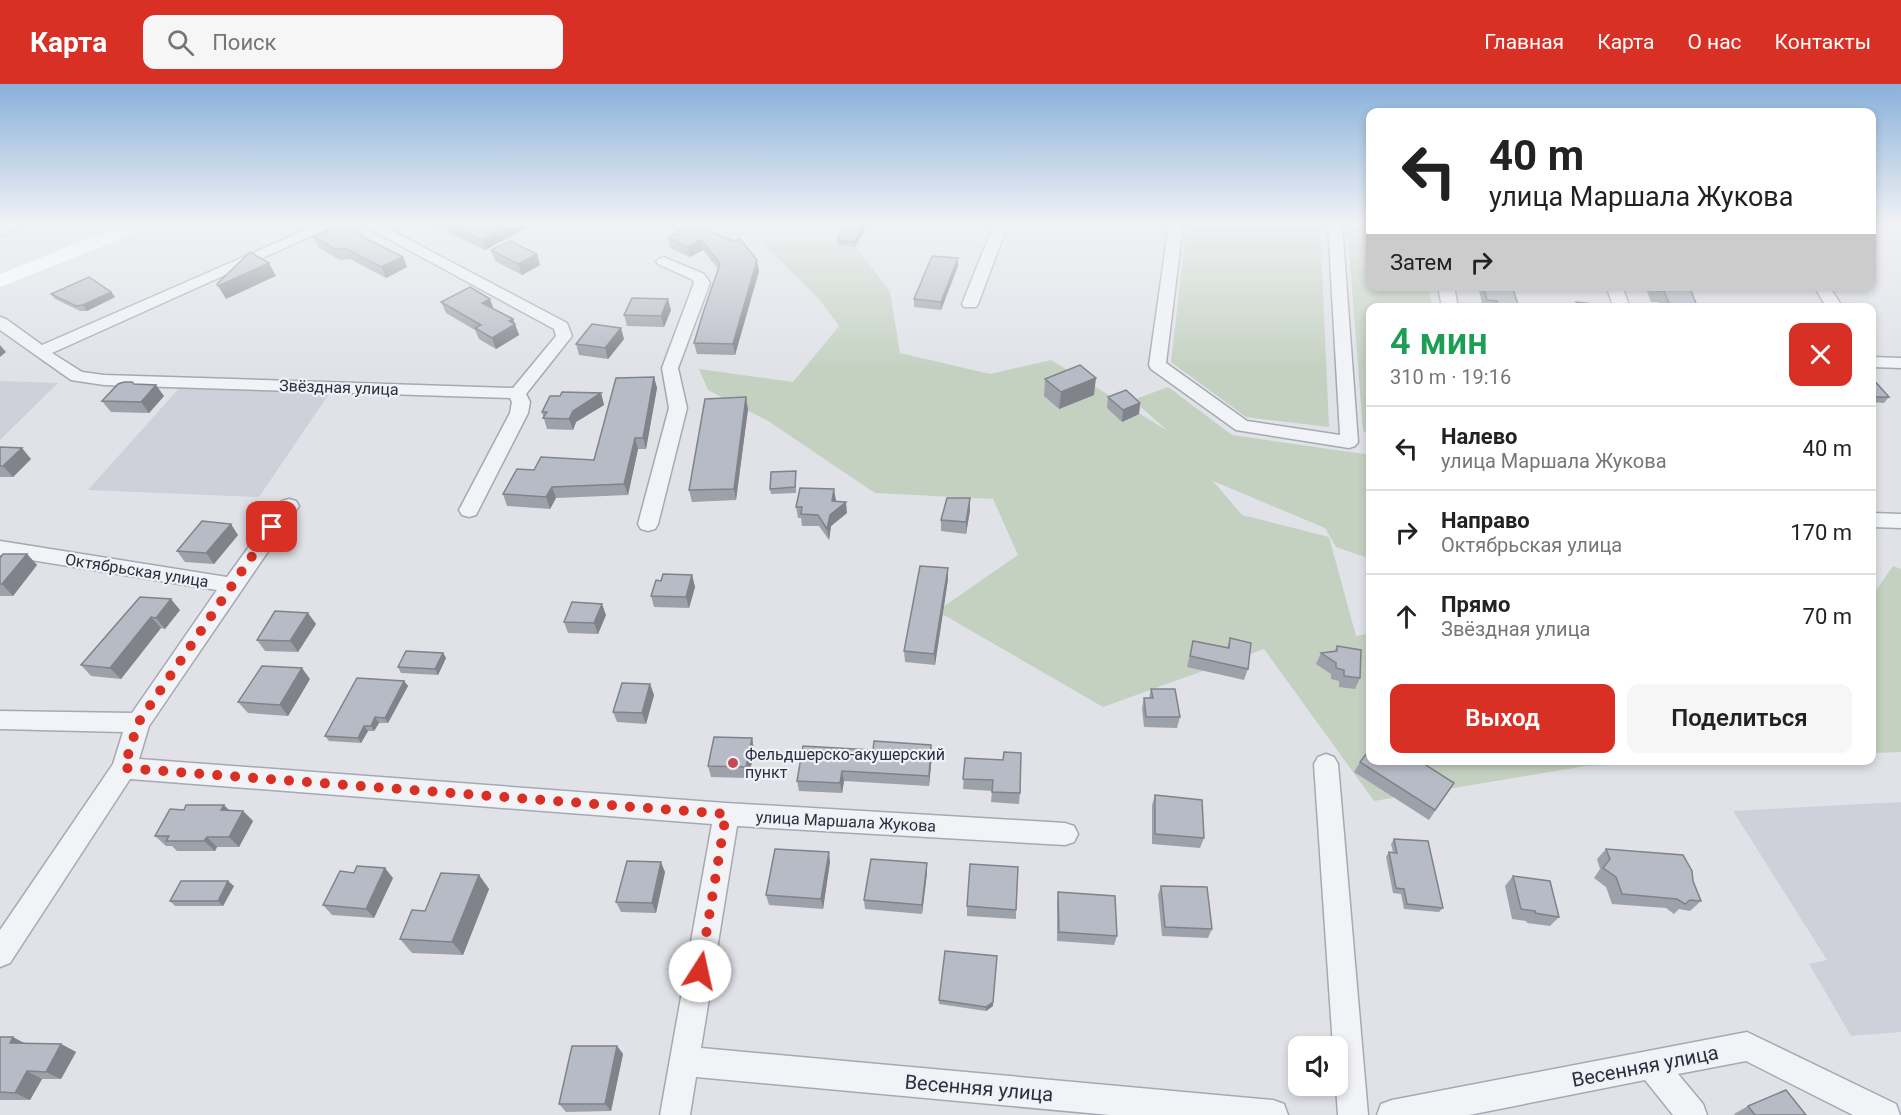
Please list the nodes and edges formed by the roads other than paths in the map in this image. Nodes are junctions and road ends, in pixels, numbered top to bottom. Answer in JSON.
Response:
{"nodes":[{"id":1,"x":22,"y":272,"type":"edge"},
{"id":2,"x":222,"y":272,"type":"edge"},
{"id":3,"x":459,"y":272,"type":"edge"},
{"id":4,"x":688,"y":272,"type":"edge"},
{"id":5,"x":982,"y":272,"type":"edge"},
{"id":6,"x":1170,"y":272,"type":"edge"},
{"id":7,"x":1338,"y":272,"type":"edge"},
{"id":8,"x":0,"y":281,"type":"edge"},
{"id":9,"x":970,"y":304,"type":"dead end"},
{"id":10,"x":0,"y":322,"type":"edge"},
{"id":11,"x":40,"y":352,"type":"junction"},
{"id":12,"x":1876,"y":362,"type":"edge"},
{"id":13,"x":1901,"y":363,"type":"edge"},
{"id":14,"x":517,"y":394,"type":"junction"},
{"id":15,"x":289,"y":506,"type":"dead end"},
{"id":16,"x":469,"y":510,"type":"dead end"},
{"id":17,"x":1876,"y":520,"type":"edge"},
{"id":18,"x":1901,"y":521,"type":"edge"},
{"id":19,"x":648,"y":524,"type":"dead end"},
{"id":20,"x":0,"y":548,"type":"edge"},
{"id":21,"x":232,"y":585,"type":"junction"},
{"id":22,"x":0,"y":720,"type":"edge"},
{"id":23,"x":138,"y":723,"type":"junction"},
{"id":24,"x":1326,"y":764,"type":"dead end"},
{"id":25,"x":124,"y":768,"type":"junction"},
{"id":26,"x":726,"y":814,"type":"junction"},
{"id":27,"x":1065,"y":834,"type":"dead end"},
{"id":28,"x":0,"y":954,"type":"edge"},
{"id":29,"x":685,"y":1060,"type":"junction"},
{"id":30,"x":1651,"y":1064,"type":"junction"},
{"id":31,"x":675,"y":1115,"type":"edge"},
{"id":32,"x":1273,"y":1115,"type":"edge"},
{"id":33,"x":1353,"y":1115,"type":"edge"},
{"id":34,"x":1392,"y":1115,"type":"edge"},
{"id":35,"x":1692,"y":1115,"type":"edge"},
{"id":36,"x":1886,"y":1115,"type":"edge"}],
"edges":[{"from":1,"to":8,"type":"street"},
{"from":2,"to":11,"type":"street"},
{"from":3,"to":14,"type":"street"},
{"from":4,"to":19,"type":"street"},
{"from":5,"to":9,"type":"street"},
{"from":6,"to":7,"type":"street"},
{"from":10,"to":11,"type":"street","name":"Звёздная улица"},
{"from":11,"to":14,"type":"street","name":"Звёздная улица"},
{"from":12,"to":13,"type":"street"},
{"from":14,"to":16,"type":"street"},
{"from":15,"to":21,"type":"street"},
{"from":17,"to":18,"type":"street"},
{"from":20,"to":21,"type":"street","name":"Октябрьская улица"},
{"from":21,"to":23,"type":"street","name":"Октябрьская улица"},
{"from":22,"to":23,"type":"street"},
{"from":23,"to":25,"type":"street","name":"Октябрьская улица"},
{"from":24,"to":33,"type":"street"},
{"from":25,"to":26,"type":"street","name":"улица Маршала Жукова"},
{"from":25,"to":28,"type":"street","name":"Октябрьская улица"},
{"from":26,"to":27,"type":"street","name":"улица Маршала Жукова"},
{"from":26,"to":29,"type":"street"},
{"from":29,"to":31,"type":"street"},
{"from":29,"to":32,"type":"street","name":"Весенняя улица"},
{"from":30,"to":34,"type":"street","name":"Весенняя улица"},
{"from":30,"to":35,"type":"street"},
{"from":30,"to":36,"type":"street","name":"Весенняя улица"}]}
